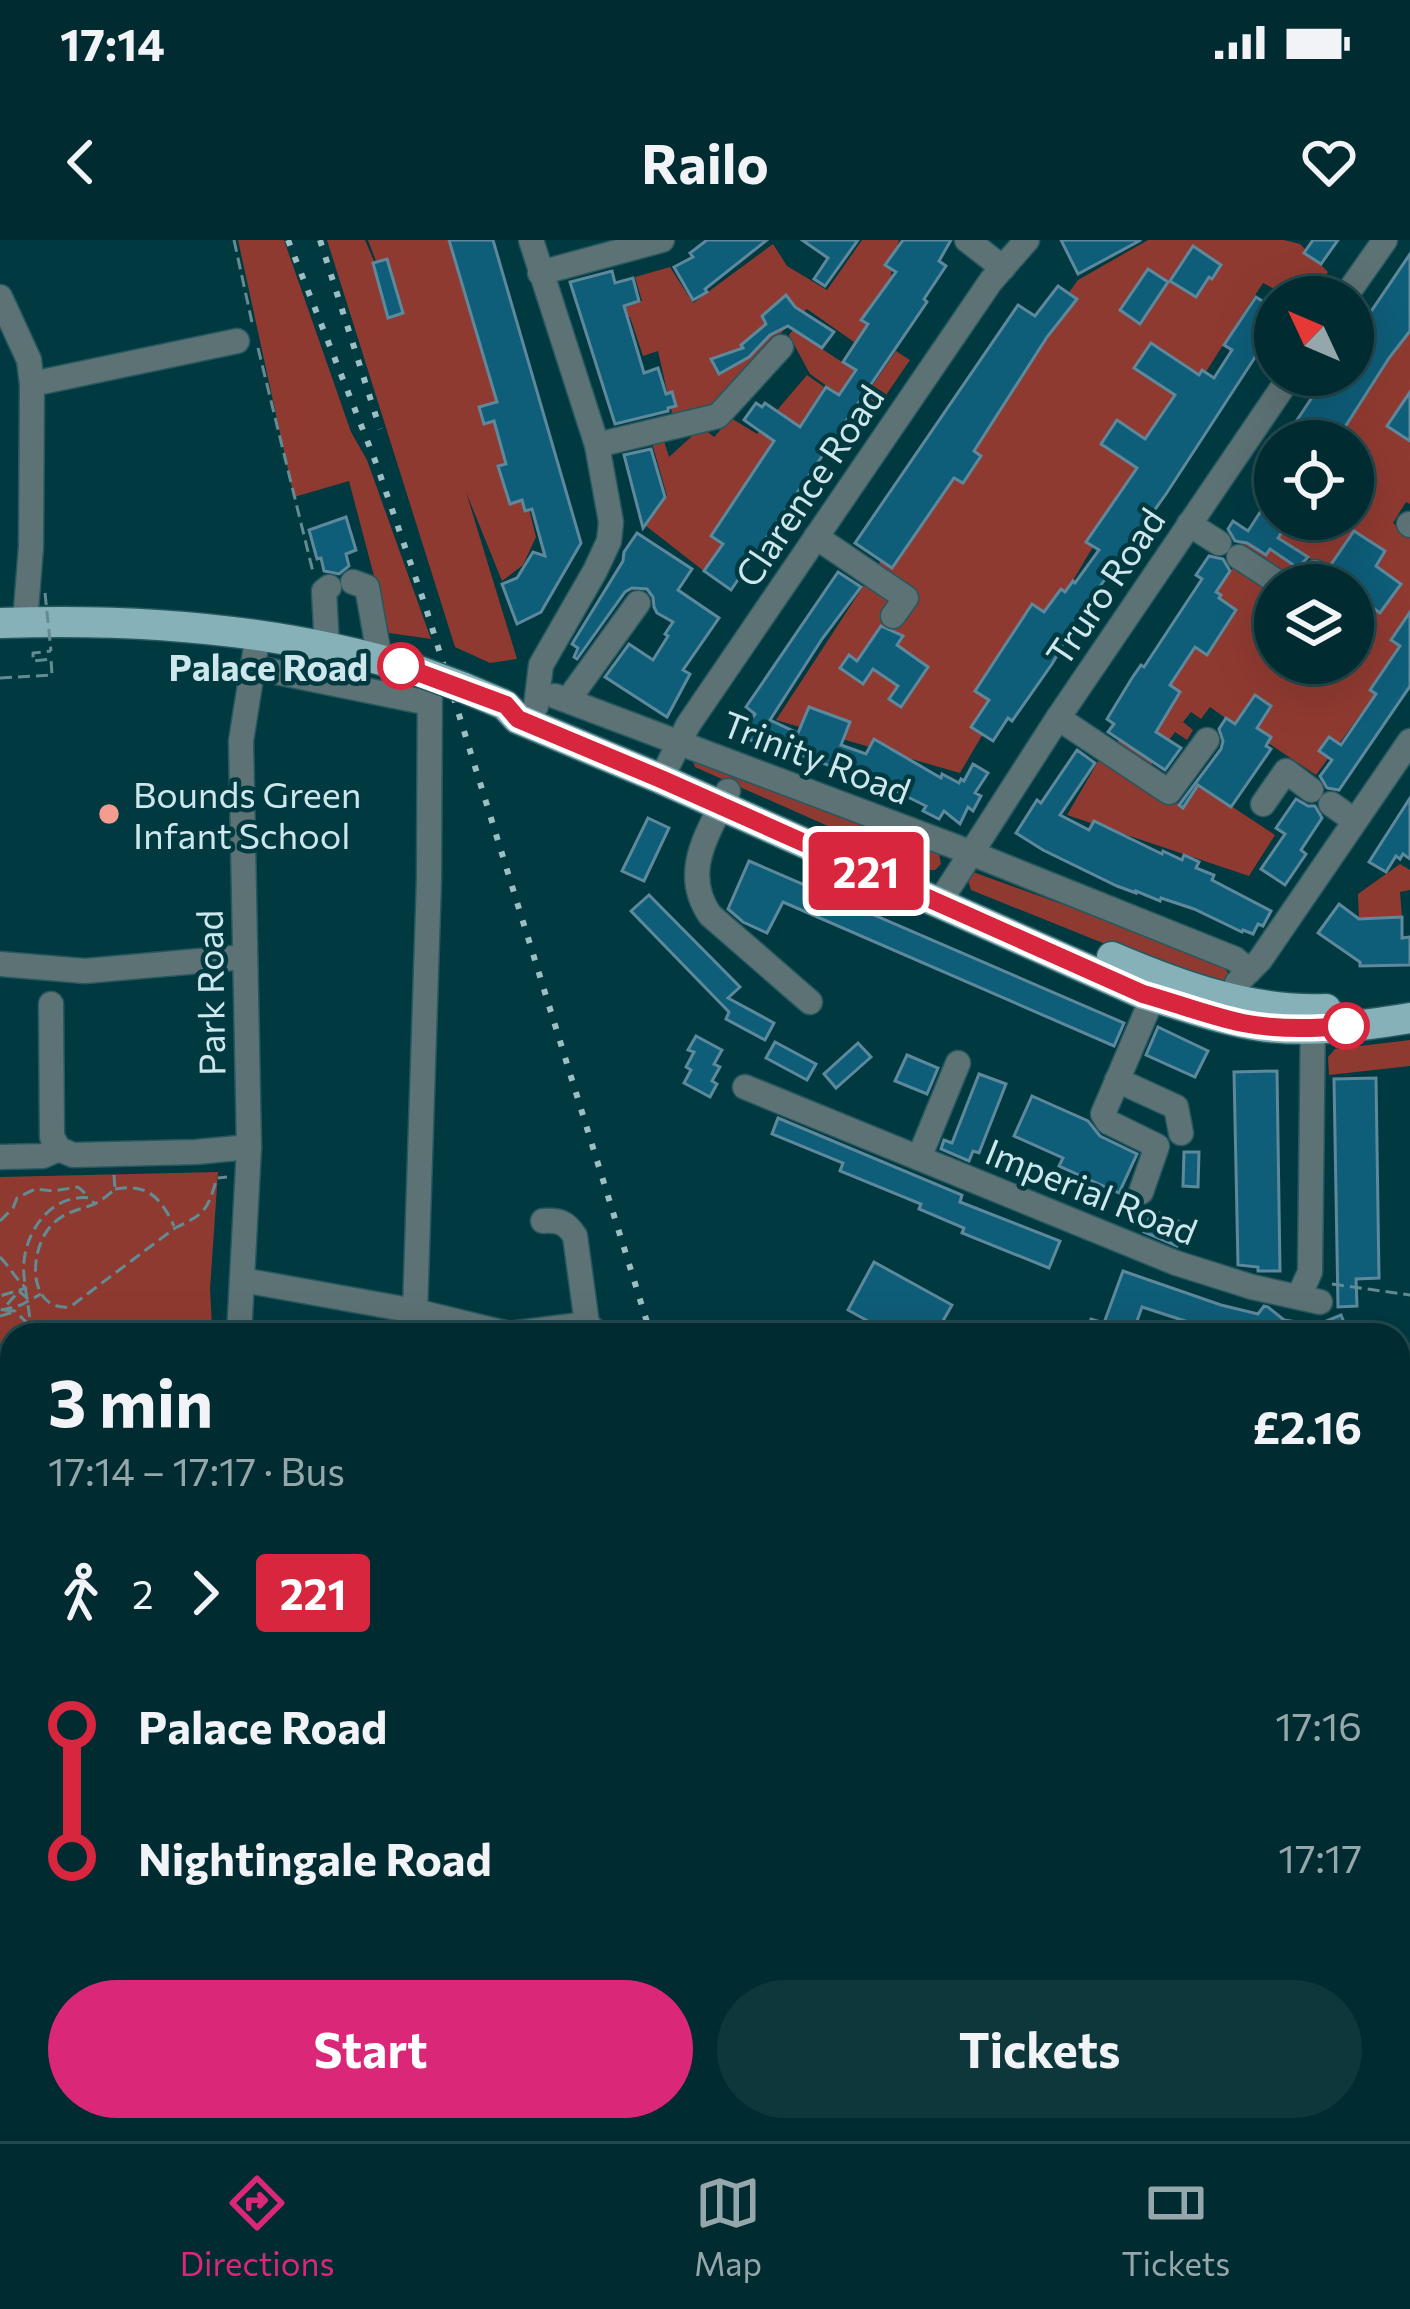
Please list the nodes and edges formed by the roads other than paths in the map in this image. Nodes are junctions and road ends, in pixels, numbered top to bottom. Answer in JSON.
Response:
{"nodes":[{"id":1,"x":531,"y":240,"type":"edge"},
{"id":2,"x":662,"y":240,"type":"edge"},
{"id":3,"x":967,"y":240,"type":"edge"},
{"id":4,"x":1027,"y":240,"type":"edge"},
{"id":5,"x":1385,"y":240,"type":"edge"},
{"id":6,"x":1003,"y":268,"type":"junction"},
{"id":7,"x":540,"y":273,"type":"junction"},
{"id":8,"x":1360,"y":276,"type":"edge"},
{"id":9,"x":0,"y":297,"type":"edge"},
{"id":10,"x":237,"y":341,"type":"dead end"},
{"id":11,"x":781,"y":347,"type":"dead end"},
{"id":12,"x":32,"y":384,"type":"junction"},
{"id":13,"x":1277,"y":396,"type":"edge"},
{"id":14,"x":597,"y":446,"type":"junction"},
{"id":15,"x":1189,"y":524,"type":"junction"},
{"id":16,"x":817,"y":537,"type":"junction"},
{"id":17,"x":1254,"y":567,"type":"edge"},
{"id":18,"x":638,"y":603,"type":"dead end"},
{"id":19,"x":893,"y":616,"type":"dead end"},
{"id":20,"x":12,"y":623,"type":"edge"},
{"id":21,"x":258,"y":634,"type":"junction"},
{"id":22,"x":337,"y":649,"type":"junction"},
{"id":23,"x":380,"y":660,"type":"junction"},
{"id":24,"x":252,"y":667,"type":"junction"},
{"id":25,"x":426,"y":684,"type":"junction"},
{"id":26,"x":338,"y":686,"type":"junction"},
{"id":27,"x":531,"y":701,"type":"junction"},
{"id":28,"x":1058,"y":718,"type":"junction"},
{"id":29,"x":1207,"y":740,"type":"dead end"},
{"id":30,"x":1410,"y":741,"type":"edge"},
{"id":31,"x":670,"y":761,"type":"junction"},
{"id":32,"x":725,"y":800,"type":"junction"},
{"id":33,"x":1263,"y":804,"type":"dead end"},
{"id":34,"x":1355,"y":820,"type":"junction"},
{"id":35,"x":967,"y":851,"type":"junction"},
{"id":36,"x":935,"y":891,"type":"junction"},
{"id":37,"x":245,"y":956,"type":"junction"},
{"id":38,"x":0,"y":964,"type":"edge"},
{"id":39,"x":1249,"y":971,"type":"junction"},
{"id":40,"x":1157,"y":987,"type":"junction"},
{"id":41,"x":810,"y":1002,"type":"dead end"},
{"id":42,"x":1410,"y":1003,"type":"edge"},
{"id":43,"x":51,"y":1004,"type":"dead end"},
{"id":44,"x":1215,"y":1006,"type":"junction"},
{"id":45,"x":1410,"y":1018,"type":"edge"},
{"id":46,"x":1313,"y":1019,"type":"junction"},
{"id":47,"x":958,"y":1063,"type":"dead end"},
{"id":48,"x":1117,"y":1080,"type":"junction"},
{"id":49,"x":745,"y":1087,"type":"dead end"},
{"id":50,"x":1180,"y":1133,"type":"dead end"},
{"id":51,"x":249,"y":1147,"type":"junction"},
{"id":52,"x":59,"y":1149,"type":"junction"},
{"id":53,"x":0,"y":1157,"type":"edge"},
{"id":54,"x":919,"y":1158,"type":"junction"},
{"id":55,"x":1141,"y":1192,"type":"dead end"},
{"id":56,"x":543,"y":1221,"type":"dead end"},
{"id":57,"x":242,"y":1280,"type":"junction"},
{"id":58,"x":415,"y":1311,"type":"junction"},
{"id":59,"x":240,"y":1323,"type":"edge"},
{"id":60,"x":464,"y":1323,"type":"edge"},
{"id":61,"x":592,"y":1323,"type":"edge"}],
"edges":[{"from":1,"to":7,"type":"street"},
{"from":2,"to":7,"type":"street"},
{"from":3,"to":6,"type":"street"},
{"from":4,"to":6,"type":"street","name":"Clarence Road"},
{"from":5,"to":8,"type":"street"},
{"from":6,"to":16,"type":"street","name":"Clarence Road"},
{"from":7,"to":14,"type":"street"},
{"from":9,"to":12,"type":"street"},
{"from":10,"to":12,"type":"street"},
{"from":11,"to":14,"type":"street"},
{"from":12,"to":20,"type":"street"},
{"from":13,"to":15,"type":"street","name":"Truro Road"},
{"from":14,"to":27,"type":"street"},
{"from":15,"to":17,"type":"street"},
{"from":15,"to":28,"type":"street","name":"Truro Road"},
{"from":16,"to":19,"type":"street"},
{"from":16,"to":31,"type":"street","name":"Clarence Road"},
{"from":18,"to":27,"type":"street"},
{"from":20,"to":21,"type":"main road"},
{"from":21,"to":22,"type":"main road"},
{"from":21,"to":24,"type":"street","name":"Park Road"},
{"from":22,"to":23,"type":"main road"},
{"from":22,"to":23,"type":"street"},
{"from":22,"to":26,"type":"street"},
{"from":23,"to":25,"type":"main road"},
{"from":24,"to":26,"type":"street"},
{"from":24,"to":37,"type":"street","name":"Park Road"},
{"from":25,"to":26,"type":"street"},
{"from":25,"to":27,"type":"main road","bridge":true},
{"from":25,"to":58,"type":"street"},
{"from":27,"to":31,"type":"street","name":"Trinity Road"},
{"from":27,"to":31,"type":"main road"},
{"from":28,"to":29,"type":"street"},
{"from":28,"to":35,"type":"street","name":"Truro Road"},
{"from":30,"to":34,"type":"street"},
{"from":31,"to":32,"type":"main road"},
{"from":31,"to":35,"type":"street","name":"Trinity Road"},
{"from":32,"to":36,"type":"main road"},
{"from":32,"to":41,"type":"street"},
{"from":33,"to":34,"type":"street"},
{"from":34,"to":39,"type":"street"},
{"from":35,"to":36,"type":"street","name":"Truro Road"},
{"from":35,"to":39,"type":"street","name":"Trinity Road"},
{"from":36,"to":40,"type":"main road"},
{"from":37,"to":38,"type":"street"},
{"from":37,"to":51,"type":"street","name":"Park Road"},
{"from":39,"to":44,"type":"street"},
{"from":40,"to":44,"type":"main road"},
{"from":40,"to":48,"type":"street"},
{"from":42,"to":46,"type":"main road"},
{"from":43,"to":52,"type":"street"},
{"from":44,"to":46,"type":"main road"},
{"from":45,"to":46,"type":"main road"},
{"from":46,"to":54,"type":"street","name":"Imperial Road"},
{"from":47,"to":54,"type":"street"},
{"from":48,"to":50,"type":"street"},
{"from":48,"to":55,"type":"street"},
{"from":49,"to":54,"type":"street","name":"Imperial Road"},
{"from":51,"to":52,"type":"street"},
{"from":51,"to":57,"type":"street","name":"Park Road"},
{"from":52,"to":53,"type":"street"},
{"from":56,"to":61,"type":"street"},
{"from":57,"to":58,"type":"street"},
{"from":57,"to":59,"type":"street","name":"Park Road"},
{"from":58,"to":60,"type":"street"}]}
